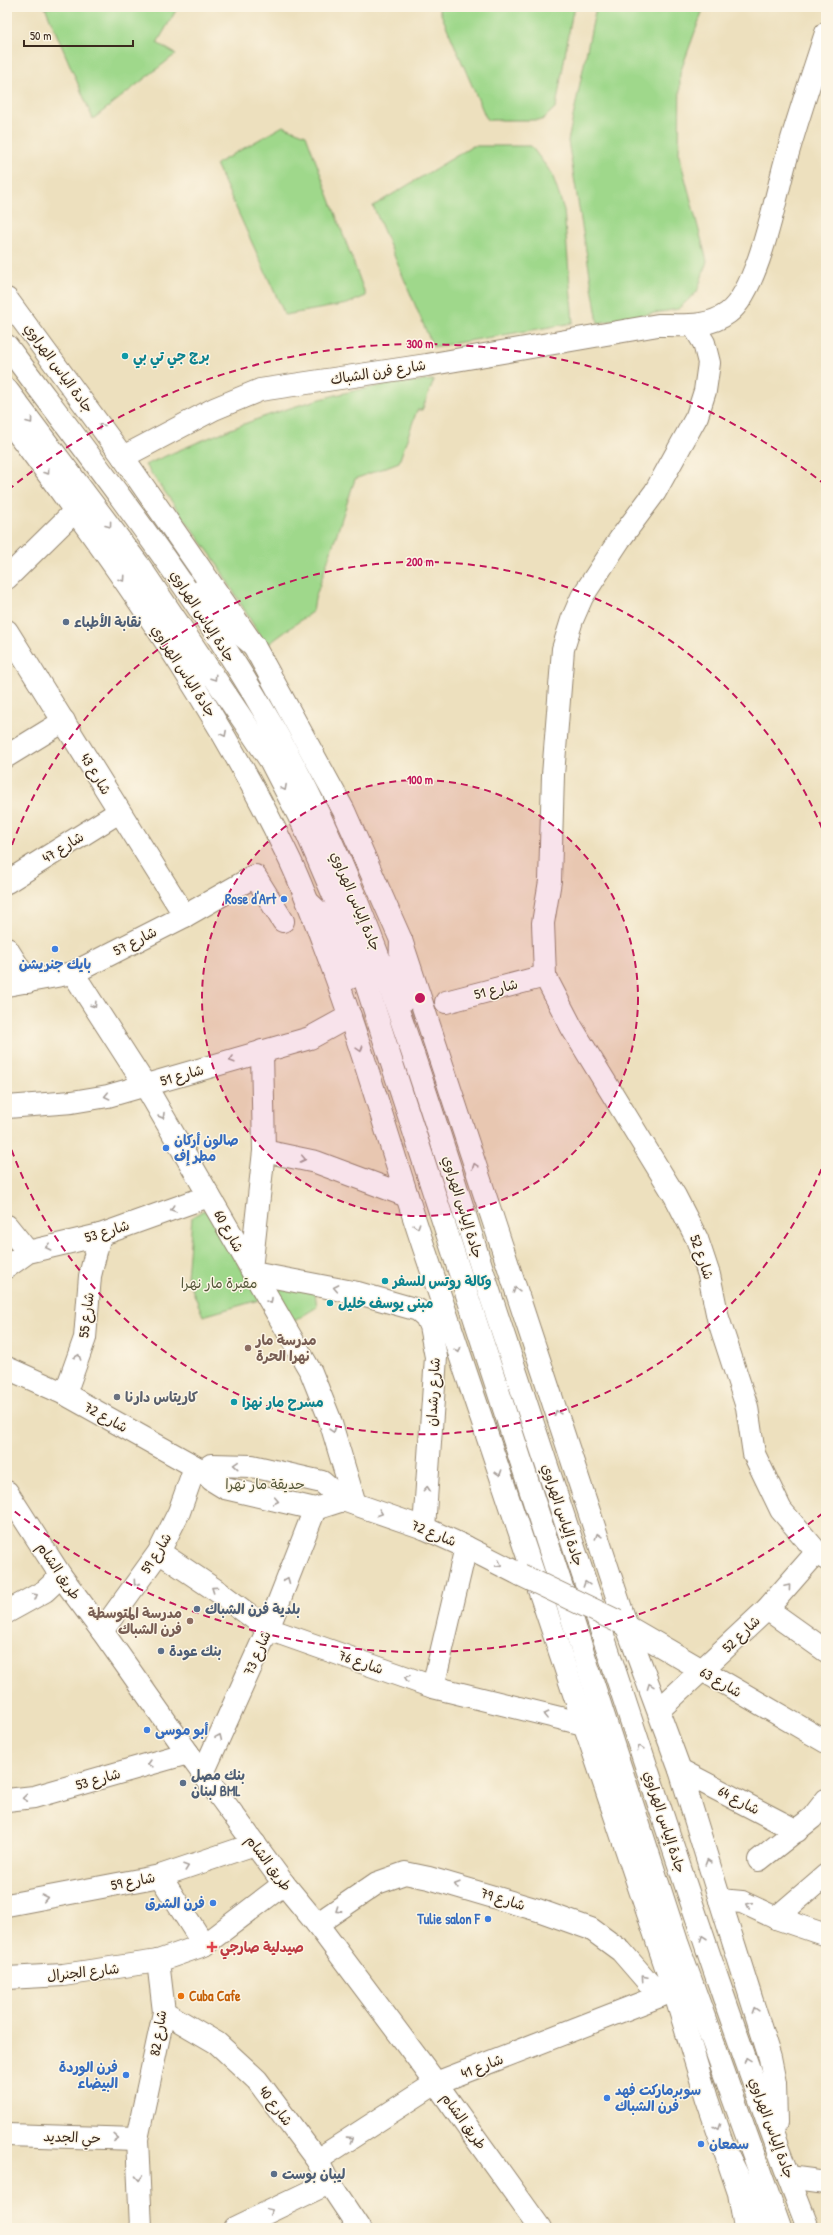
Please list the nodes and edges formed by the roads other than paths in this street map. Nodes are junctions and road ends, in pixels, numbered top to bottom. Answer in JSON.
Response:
{"nodes":[{"id":1,"x":826,"y":33,"type":"edge"},
{"id":2,"x":7,"y":299,"type":"edge"},
{"id":3,"x":693,"y":325,"type":"junction"},
{"id":4,"x":7,"y":346,"type":"edge"},
{"id":5,"x":7,"y":390,"type":"edge"},
{"id":6,"x":7,"y":419,"type":"edge"},
{"id":7,"x":123,"y":457,"type":"junction"},
{"id":8,"x":76,"y":510,"type":"junction"},
{"id":9,"x":161,"y":551,"type":"junction"},
{"id":10,"x":138,"y":564,"type":"junction"},
{"id":11,"x":7,"y":578,"type":"edge"},
{"id":12,"x":7,"y":631,"type":"edge"},
{"id":13,"x":254,"y":646,"type":"junction"},
{"id":14,"x":195,"y":685,"type":"junction"},
{"id":15,"x":64,"y":721,"type":"junction"},
{"id":16,"x":7,"y":756,"type":"edge"},
{"id":17,"x":119,"y":812,"type":"junction"},
{"id":18,"x":7,"y":882,"type":"edge"},
{"id":19,"x":308,"y":902,"type":"junction"},
{"id":20,"x":185,"y":916,"type":"junction"},
{"id":21,"x":283,"y":921,"type":"dead end"},
{"id":22,"x":401,"y":940,"type":"junction"},
{"id":23,"x":7,"y":948,"type":"edge"},
{"id":24,"x":73,"y":973,"type":"junction"},
{"id":25,"x":545,"y":976,"type":"junction"},
{"id":26,"x":28,"y":982,"type":"junction"},
{"id":27,"x":7,"y":985,"type":"edge"},
{"id":28,"x":446,"y":1002,"type":"tunnel mouth"},
{"id":29,"x":348,"y":1023,"type":"junction"},
{"id":30,"x":262,"y":1052,"type":"junction"},
{"id":31,"x":394,"y":1070,"type":"junction"},
{"id":32,"x":144,"y":1085,"type":"junction"},
{"id":33,"x":428,"y":1095,"type":"junction"},
{"id":34,"x":7,"y":1107,"type":"edge"},
{"id":35,"x":264,"y":1151,"type":"junction"},
{"id":36,"x":209,"y":1196,"type":"junction"},
{"id":37,"x":407,"y":1196,"type":"junction"},
{"id":38,"x":7,"y":1226,"type":"edge"},
{"id":39,"x":100,"y":1235,"type":"junction"},
{"id":40,"x":28,"y":1252,"type":"junction"},
{"id":41,"x":7,"y":1267,"type":"edge"},
{"id":42,"x":252,"y":1271,"type":"junction"},
{"id":43,"x":7,"y":1368,"type":"edge"},
{"id":44,"x":65,"y":1394,"type":"junction"},
{"id":45,"x":199,"y":1469,"type":"junction"},
{"id":46,"x":7,"y":1492,"type":"edge"},
{"id":47,"x":349,"y":1502,"type":"junction"},
{"id":48,"x":316,"y":1509,"type":"junction"},
{"id":49,"x":424,"y":1528,"type":"junction"},
{"id":50,"x":466,"y":1547,"type":"junction"},
{"id":51,"x":159,"y":1552,"type":"junction"},
{"id":52,"x":822,"y":1556,"type":"edge"},
{"id":53,"x":61,"y":1576,"type":"junction"},
{"id":54,"x":767,"y":1609,"type":"junction"},
{"id":55,"x":7,"y":1612,"type":"edge"},
{"id":56,"x":622,"y":1624,"type":"junction"},
{"id":57,"x":268,"y":1629,"type":"junction"},
{"id":58,"x":102,"y":1630,"type":"junction"},
{"id":59,"x":826,"y":1651,"type":"edge"},
{"id":60,"x":702,"y":1671,"type":"junction"},
{"id":61,"x":433,"y":1687,"type":"junction"},
{"id":62,"x":659,"y":1710,"type":"junction"},
{"id":63,"x":584,"y":1724,"type":"junction"},
{"id":64,"x":826,"y":1742,"type":"edge"},
{"id":65,"x":188,"y":1753,"type":"junction"},
{"id":66,"x":680,"y":1770,"type":"junction"},
{"id":67,"x":203,"y":1773,"type":"junction"},
{"id":68,"x":7,"y":1800,"type":"edge"},
{"id":69,"x":826,"y":1800,"type":"edge"},
{"id":70,"x":797,"y":1831,"type":"junction"},
{"id":71,"x":255,"y":1844,"type":"junction"},
{"id":72,"x":759,"y":1860,"type":"dead end"},
{"id":73,"x":826,"y":1875,"type":"edge"},
{"id":74,"x":160,"y":1876,"type":"junction"},
{"id":75,"x":284,"y":1884,"type":"junction"},
{"id":76,"x":720,"y":1900,"type":"junction"},
{"id":77,"x":7,"y":1905,"type":"edge"},
{"id":78,"x":776,"y":1918,"type":"junction"},
{"id":79,"x":317,"y":1924,"type":"junction"},
{"id":80,"x":826,"y":1935,"type":"edge"},
{"id":81,"x":204,"y":1945,"type":"junction"},
{"id":82,"x":158,"y":1961,"type":"junction"},
{"id":83,"x":7,"y":1978,"type":"edge"},
{"id":84,"x":667,"y":1993,"type":"junction"},
{"id":85,"x":164,"y":2012,"type":"junction"},
{"id":86,"x":436,"y":2083,"type":"junction"},
{"id":87,"x":7,"y":2135,"type":"edge"},
{"id":88,"x":137,"y":2139,"type":"junction"},
{"id":89,"x":777,"y":2144,"type":"junction"},
{"id":90,"x":727,"y":2154,"type":"junction"},
{"id":91,"x":317,"y":2160,"type":"junction"},
{"id":92,"x":789,"y":2177,"type":"junction"},
{"id":93,"x":826,"y":2182,"type":"edge"},
{"id":94,"x":329,"y":2183,"type":"junction"},
{"id":95,"x":810,"y":2223,"type":"edge"},
{"id":96,"x":141,"y":2228,"type":"edge"},
{"id":97,"x":235,"y":2228,"type":"edge"},
{"id":98,"x":359,"y":2228,"type":"edge"},
{"id":99,"x":540,"y":2228,"type":"edge"},
{"id":100,"x":745,"y":2228,"type":"edge"},
{"id":101,"x":764,"y":2228,"type":"edge"},
{"id":102,"x":780,"y":2228,"type":"edge"}],
"edges":[{"from":1,"to":3,"type":"main road","name":"شارع فرن الشباك"},
{"from":7,"to":2,"type":"main road","name":"جادة الياس الهراوي","one_way":true},
{"from":3,"to":7,"type":"main road","name":"شارع فرن الشباك"},
{"from":3,"to":25,"type":"main road"},
{"from":4,"to":9,"type":"main road","name":"جادة إلياس الهراوي"},
{"from":5,"to":10,"type":"main road","name":"جادة إلياس الهراوي","one_way":true},
{"from":6,"to":8,"type":"main road","name":"جادة الياس الهراوي","one_way":true},
{"from":7,"to":13,"type":"main road","name":"جادة إلياس الهراوي"},
{"from":8,"to":11,"type":"main road"},
{"from":8,"to":14,"type":"main road","name":"جادة الياس الهراوي","one_way":true},
{"from":9,"to":13,"type":"main road"},
{"from":9,"to":33,"type":"main road","name":"جادة إلياس الهراوي"},
{"from":10,"to":14,"type":"main road"},
{"from":10,"to":31,"type":"main road","name":"جادة إلياس الهراوي","one_way":true},
{"from":12,"to":15,"type":"main road","name":"شارع 43"},
{"from":13,"to":22,"type":"main road","name":"جادة إلياس الهراوي"},
{"from":14,"to":19,"type":"main road","name":"جادة الياس الهراوي","one_way":true},
{"from":15,"to":16,"type":"main road"},
{"from":15,"to":17,"type":"main road","name":"شارع 43"},
{"from":17,"to":18,"type":"main road","name":"شارع 47"},
{"from":17,"to":20,"type":"main road","name":"شارع 43"},
{"from":19,"to":29,"type":"main road"},
{"from":19,"to":31,"type":"main road"},
{"from":20,"to":21,"type":"main road","name":"شارع 57"},
{"from":20,"to":24,"type":"main road","name":"شارع 57"},
{"from":22,"to":33,"type":"main road"},
{"from":56,"to":22,"type":"main road","name":"جادة إلياس الهراوي","one_way":true},
{"from":23,"to":26,"type":"main road"},
{"from":24,"to":26,"type":"main road","name":"شارع 57"},
{"from":24,"to":32,"type":"main road","name":"شارع 60","one_way":true},
{"from":25,"to":28,"type":"main road","name":"شارع 51"},
{"from":25,"to":52,"type":"main road","name":"شارع 52"},
{"from":26,"to":27,"type":"main road","name":"شارع 57"},
{"from":29,"to":30,"type":"main road","name":"شارع 51"},
{"from":29,"to":37,"type":"main road","one_way":true},
{"from":30,"to":32,"type":"main road","name":"شارع 51","one_way":true},
{"from":30,"to":35,"type":"main road"},
{"from":31,"to":102,"type":"main road","name":"جادة إلياس الهراوي"},
{"from":32,"to":34,"type":"main road","name":"شارع 51","one_way":true},
{"from":32,"to":36,"type":"main road","name":"شارع 60","one_way":true},
{"from":89,"to":33,"type":"main road","name":"جادة إلياس الهراوي","one_way":true},
{"from":35,"to":37,"type":"main road","one_way":true},
{"from":35,"to":42,"type":"main road"},
{"from":36,"to":39,"type":"main road","name":"شارع 53","one_way":true},
{"from":36,"to":42,"type":"main road","name":"شارع 60"},
{"from":37,"to":63,"type":"main road","one_way":true},
{"from":38,"to":40,"type":"main road"},
{"from":39,"to":40,"type":"main road","name":"شارع 53","one_way":true},
{"from":44,"to":39,"type":"main road","name":"شارع 55","one_way":true},
{"from":40,"to":41,"type":"main road","name":"شارع 53"},
{"from":42,"to":47,"type":"main road","name":"شارع 60","one_way":true},
{"from":49,"to":42,"type":"main road","name":"شارع رشدان","one_way":true},
{"from":43,"to":44,"type":"main road","name":"شارع 72"},
{"from":44,"to":45,"type":"main road","name":"شارع 72"},
{"from":47,"to":45,"type":"main road","name":"شارع 72","one_way":true},
{"from":45,"to":48,"type":"main road","name":"شارع 72","one_way":true},
{"from":45,"to":51,"type":"main road","name":"شارع 59"},
{"from":46,"to":53,"type":"main road","name":"طريق الشام"},
{"from":47,"to":48,"type":"main road"},
{"from":47,"to":49,"type":"main road","name":"شارع 72","one_way":true},
{"from":57,"to":48,"type":"main road","name":"شارع 73","one_way":true},
{"from":49,"to":50,"type":"main road","name":"شارع 72"},
{"from":50,"to":56,"type":"main road","name":"شارع 72","one_way":true,"bridge":true},
{"from":50,"to":61,"type":"main road"},
{"from":57,"to":51,"type":"main road","name":"شارع 76","one_way":true},
{"from":51,"to":58,"type":"main road","name":"شارع 59","one_way":true},
{"from":54,"to":52,"type":"main road","name":"شارع 52","one_way":true},
{"from":55,"to":53,"type":"main road","one_way":true},
{"from":53,"to":58,"type":"main road","name":"طريق الشام"},
{"from":54,"to":59,"type":"main road"},
{"from":54,"to":60,"type":"main road","name":"شارع 52"},
{"from":56,"to":60,"type":"main road","name":"شارع 63"},
{"from":62,"to":56,"type":"main road","name":"جادة إلياس الهراوي","one_way":true},
{"from":61,"to":57,"type":"main road","name":"شارع 76","one_way":true},
{"from":67,"to":57,"type":"main road","name":"شارع 73","one_way":true},
{"from":58,"to":65,"type":"main road","name":"طريق الشام"},
{"from":60,"to":62,"type":"main road","name":"شارع 52"},
{"from":60,"to":64,"type":"main road","name":"شارع 63"},
{"from":63,"to":61,"type":"main road","name":"شارع 76","one_way":true},
{"from":62,"to":66,"type":"main road","name":"جادة إلياس الهراوي"},
{"from":63,"to":84,"type":"main road"},
{"from":65,"to":67,"type":"main road","name":"طريق الشام"},
{"from":65,"to":68,"type":"main road","name":"شارع 53","one_way":true},
{"from":66,"to":70,"type":"main road","name":"شارع 64"},
{"from":76,"to":66,"type":"main road","name":"جادة إلياس الهراوي","one_way":true},
{"from":67,"to":71,"type":"main road","name":"طريق الشام"},
{"from":69,"to":70,"type":"main road"},
{"from":70,"to":72,"type":"main road"},
{"from":74,"to":71,"type":"main road","name":"شارع 59","one_way":true},
{"from":71,"to":75,"type":"main road","name":"طريق الشام"},
{"from":73,"to":78,"type":"main road"},
{"from":77,"to":74,"type":"main road","name":"شارع 59","one_way":true},
{"from":74,"to":81,"type":"main road"},
{"from":75,"to":79,"type":"main road","name":"طريق الشام"},
{"from":75,"to":81,"type":"main road"},
{"from":78,"to":76,"type":"main road","one_way":true},
{"from":89,"to":76,"type":"main road","name":"جادة إلياس الهراوي","one_way":true},
{"from":78,"to":80,"type":"main road"},
{"from":84,"to":79,"type":"main road","name":"شارع 79","one_way":true},
{"from":79,"to":86,"type":"main road","name":"طريق الشام"},
{"from":81,"to":82,"type":"main road"},
{"from":82,"to":83,"type":"main road","name":"شارع الجنرال"},
{"from":82,"to":85,"type":"main road","name":"شارع 82"},
{"from":84,"to":86,"type":"main road","name":"شارع 41"},
{"from":84,"to":90,"type":"main road","one_way":true},
{"from":85,"to":88,"type":"main road","name":"شارع 82"},
{"from":85,"to":91,"type":"main road","name":"شارع 40"},
{"from":91,"to":86,"type":"main road","name":"شارع 41","one_way":true},
{"from":86,"to":99,"type":"main road","name":"طريق الشام"},
{"from":87,"to":88,"type":"main road","name":"حي الجديد","one_way":true},
{"from":88,"to":96,"type":"main road","name":"شارع 82","one_way":true},
{"from":89,"to":92,"type":"main road","name":"جادة إلياس الهراوي"},
{"from":90,"to":100,"type":"main road"},
{"from":90,"to":101,"type":"main road"},
{"from":91,"to":94,"type":"main road","name":"شارع 40"},
{"from":92,"to":93,"type":"main road"},
{"from":92,"to":95,"type":"main road","name":"جادة إلياس الهراوي"},
{"from":97,"to":94,"type":"main road","one_way":true},
{"from":94,"to":98,"type":"main road","name":"شارع 40"}]}
